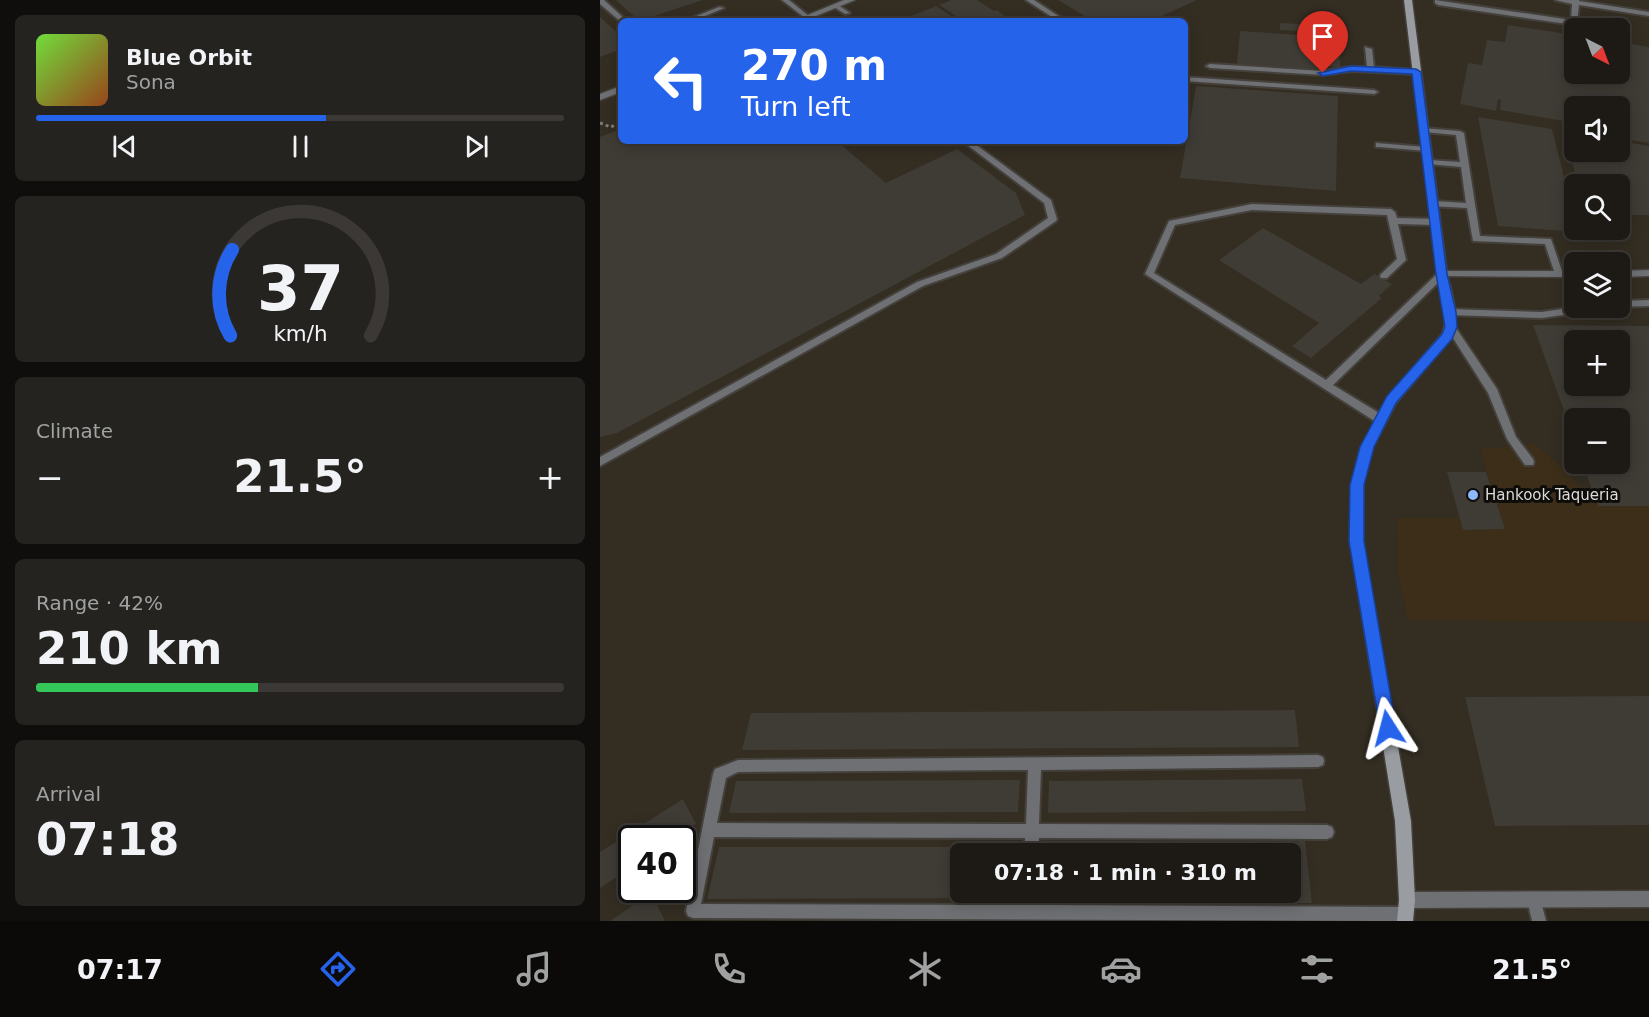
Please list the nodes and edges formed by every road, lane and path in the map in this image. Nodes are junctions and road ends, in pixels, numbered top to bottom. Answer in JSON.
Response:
{"nodes":[{"id":1,"x":600,"y":0,"type":"edge"},
{"id":2,"x":785,"y":0,"type":"edge"},
{"id":3,"x":851,"y":0,"type":"edge"},
{"id":4,"x":1029,"y":0,"type":"edge"},
{"id":5,"x":1408,"y":0,"type":"edge"},
{"id":6,"x":1438,"y":0,"type":"edge"},
{"id":7,"x":1558,"y":0,"type":"edge"},
{"id":8,"x":1576,"y":1,"type":"edge"},
{"id":9,"x":836,"y":6,"type":"junction"},
{"id":10,"x":721,"y":8,"type":"dead end"},
{"id":11,"x":847,"y":14,"type":"dead end"},
{"id":12,"x":1649,"y":14,"type":"edge"},
{"id":13,"x":621,"y":18,"type":"edge"},
{"id":14,"x":695,"y":18,"type":"edge"},
{"id":15,"x":802,"y":18,"type":"edge"},
{"id":16,"x":806,"y":18,"type":"edge"},
{"id":17,"x":1058,"y":18,"type":"edge"},
{"id":18,"x":1368,"y":49,"type":"dead end"},
{"id":19,"x":1210,"y":66,"type":"dead end"},
{"id":20,"x":1371,"y":69,"type":"junction"},
{"id":21,"x":1416,"y":72,"type":"junction"},
{"id":22,"x":1188,"y":79,"type":"edge"},
{"id":23,"x":618,"y":90,"type":"edge"},
{"id":24,"x":1374,"y":92,"type":"dead end"},
{"id":25,"x":600,"y":97,"type":"edge"},
{"id":26,"x":600,"y":123,"type":"edge"},
{"id":27,"x":618,"y":124,"type":"edge"},
{"id":28,"x":1424,"y":130,"type":"junction"},
{"id":29,"x":970,"y":144,"type":"edge"},
{"id":30,"x":1379,"y":145,"type":"dead end"},
{"id":31,"x":1426,"y":149,"type":"junction"},
{"id":32,"x":1428,"y":162,"type":"junction"},
{"id":33,"x":1465,"y":165,"type":"junction"},
{"id":34,"x":1433,"y":204,"type":"junction"},
{"id":35,"x":1471,"y":206,"type":"junction"},
{"id":36,"x":1393,"y":221,"type":"junction"},
{"id":37,"x":1435,"y":222,"type":"junction"},
{"id":38,"x":1649,"y":273,"type":"edge"},
{"id":39,"x":1442,"y":274,"type":"junction"},
{"id":40,"x":1559,"y":274,"type":"junction"},
{"id":41,"x":1564,"y":274,"type":"edge"},
{"id":42,"x":1630,"y":274,"type":"edge"},
{"id":43,"x":1384,"y":276,"type":"dead end"},
{"id":44,"x":1649,"y":303,"type":"edge"},
{"id":45,"x":1630,"y":304,"type":"edge"},
{"id":46,"x":1450,"y":312,"type":"junction"},
{"id":47,"x":1564,"y":312,"type":"edge"},
{"id":48,"x":1451,"y":327,"type":"junction"},
{"id":49,"x":1326,"y":386,"type":"junction"},
{"id":50,"x":1380,"y":419,"type":"junction"},
{"id":51,"x":600,"y":462,"type":"edge"},
{"id":52,"x":1529,"y":462,"type":"dead end"},
{"id":53,"x":1318,"y":761,"type":"dead end"},
{"id":54,"x":1035,"y":763,"type":"junction"},
{"id":55,"x":709,"y":830,"type":"junction"},
{"id":56,"x":1032,"y":831,"type":"junction"},
{"id":57,"x":1327,"y":832,"type":"dead end"},
{"id":58,"x":1031,"y":843,"type":"edge"},
{"id":59,"x":1534,"y":899,"type":"junction"},
{"id":60,"x":1649,"y":899,"type":"edge"},
{"id":61,"x":1029,"y":903,"type":"edge"},
{"id":62,"x":1029,"y":912,"type":"junction"},
{"id":63,"x":1406,"y":912,"type":"edge"},
{"id":64,"x":1539,"y":921,"type":"edge"}],
"edges":[{"from":1,"to":13,"type":"lane"},
{"from":2,"to":15,"type":"lane"},
{"from":3,"to":9,"type":"street"},
{"from":4,"to":17,"type":"lane"},
{"from":5,"to":21,"type":"street"},
{"from":6,"to":8,"type":"lane"},
{"from":7,"to":8,"type":"lane"},
{"from":8,"to":12,"type":"lane"},
{"from":9,"to":11,"type":"lane"},
{"from":9,"to":16,"type":"street"},
{"from":10,"to":14,"type":"lane"},
{"from":18,"to":20,"type":"lane"},
{"from":19,"to":20,"type":"lane"},
{"from":20,"to":21,"type":"lane"},
{"from":21,"to":28,"type":"street"},
{"from":22,"to":24,"type":"lane"},
{"from":23,"to":25,"type":"street"},
{"from":26,"to":27,"type":"path"},
{"from":28,"to":31,"type":"street"},
{"from":28,"to":33,"type":"lane"},
{"from":29,"to":51,"type":"lane"},
{"from":30,"to":31,"type":"lane"},
{"from":31,"to":32,"type":"street"},
{"from":32,"to":33,"type":"lane"},
{"from":32,"to":34,"type":"street"},
{"from":33,"to":35,"type":"lane"},
{"from":34,"to":35,"type":"lane"},
{"from":34,"to":37,"type":"street"},
{"from":35,"to":40,"type":"lane"},
{"from":36,"to":37,"type":"lane"},
{"from":36,"to":43,"type":"lane"},
{"from":36,"to":49,"type":"lane"},
{"from":37,"to":39,"type":"street"},
{"from":38,"to":42,"type":"street"},
{"from":39,"to":40,"type":"street"},
{"from":39,"to":46,"type":"street"},
{"from":39,"to":49,"type":"lane"},
{"from":40,"to":41,"type":"street"},
{"from":44,"to":45,"type":"lane"},
{"from":46,"to":47,"type":"lane"},
{"from":46,"to":48,"type":"street"},
{"from":48,"to":50,"type":"street"},
{"from":48,"to":52,"type":"lane"},
{"from":49,"to":50,"type":"lane"},
{"from":50,"to":63,"type":"street"},
{"from":53,"to":54,"type":"lane"},
{"from":54,"to":55,"type":"lane"},
{"from":54,"to":56,"type":"lane"},
{"from":55,"to":56,"type":"lane"},
{"from":55,"to":62,"type":"lane"},
{"from":56,"to":57,"type":"lane"},
{"from":56,"to":58,"type":"lane"},
{"from":59,"to":60,"type":"street"},
{"from":59,"to":63,"type":"street"},
{"from":59,"to":64,"type":"lane"},
{"from":61,"to":62,"type":"lane"},
{"from":62,"to":63,"type":"lane"}]}
